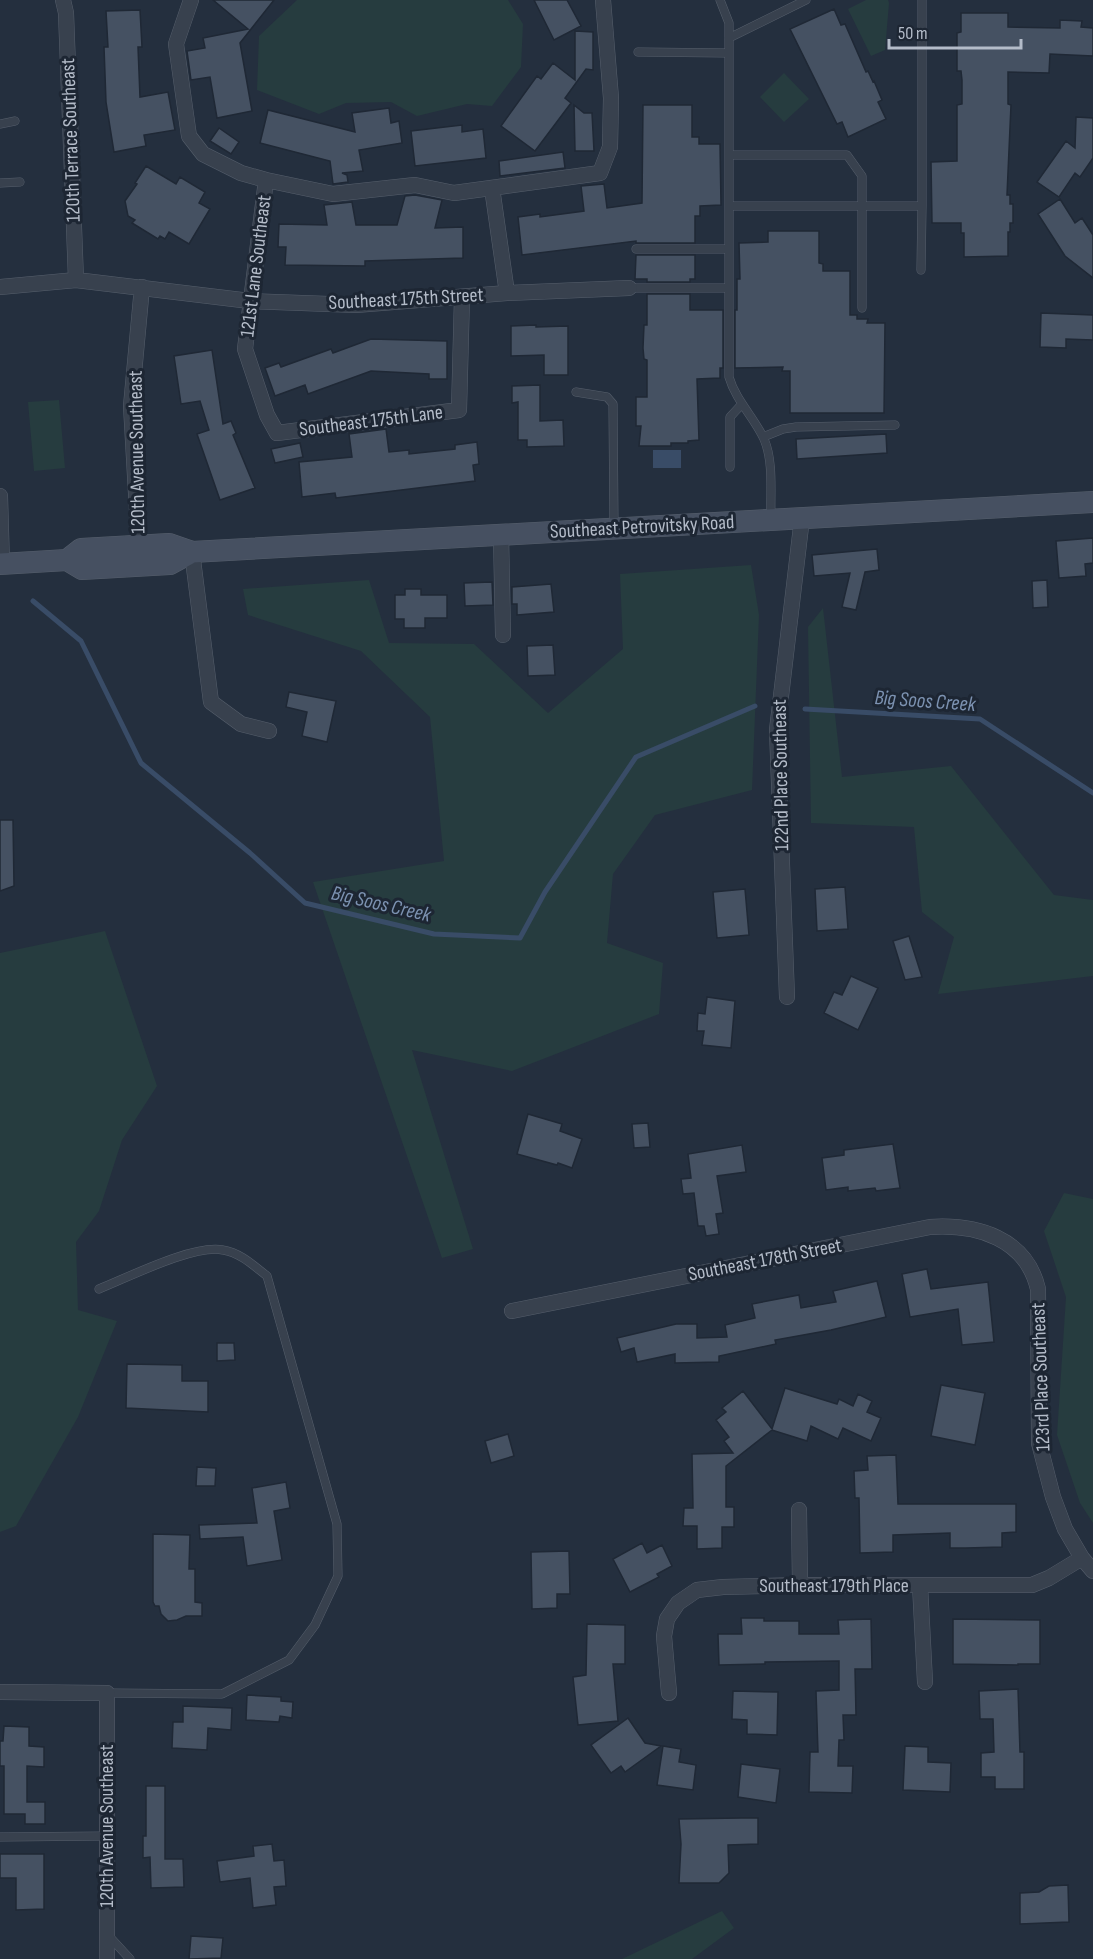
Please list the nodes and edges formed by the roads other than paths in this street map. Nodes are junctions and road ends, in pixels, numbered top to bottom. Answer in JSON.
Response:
{"nodes":[{"id":1,"x":63,"y":0,"type":"edge"},
{"id":2,"x":191,"y":0,"type":"edge"},
{"id":3,"x":603,"y":0,"type":"edge"},
{"id":4,"x":720,"y":0,"type":"edge"},
{"id":5,"x":806,"y":0,"type":"edge"},
{"id":6,"x":922,"y":0,"type":"edge"},
{"id":7,"x":729,"y":38,"type":"junction"},
{"id":8,"x":638,"y":52,"type":"dead end"},
{"id":9,"x":729,"y":53,"type":"junction"},
{"id":10,"x":15,"y":121,"type":"dead end"},
{"id":11,"x":0,"y":124,"type":"edge"},
{"id":12,"x":729,"y":155,"type":"junction"},
{"id":13,"x":267,"y":180,"type":"junction"},
{"id":14,"x":20,"y":182,"type":"dead end"},
{"id":15,"x":0,"y":183,"type":"edge"},
{"id":16,"x":492,"y":188,"type":"junction"},
{"id":17,"x":729,"y":206,"type":"junction"},
{"id":18,"x":862,"y":206,"type":"junction"},
{"id":19,"x":921,"y":206,"type":"junction"},
{"id":20,"x":636,"y":249,"type":"dead end"},
{"id":21,"x":729,"y":249,"type":"junction"},
{"id":22,"x":921,"y":270,"type":"dead end"},
{"id":23,"x":76,"y":280,"type":"junction"},
{"id":24,"x":0,"y":287,"type":"edge"},
{"id":25,"x":142,"y":287,"type":"junction"},
{"id":26,"x":629,"y":288,"type":"joint"},
{"id":27,"x":729,"y":288,"type":"junction"},
{"id":28,"x":507,"y":293,"type":"junction"},
{"id":29,"x":462,"y":297,"type":"junction"},
{"id":30,"x":250,"y":300,"type":"junction"},
{"id":31,"x":862,"y":308,"type":"dead end"},
{"id":32,"x":576,"y":392,"type":"dead end"},
{"id":33,"x":742,"y":404,"type":"junction"},
{"id":34,"x":895,"y":425,"type":"dead end"},
{"id":35,"x":277,"y":433,"type":"joint"},
{"id":36,"x":763,"y":437,"type":"junction"},
{"id":37,"x":730,"y":467,"type":"dead end"},
{"id":38,"x":0,"y":496,"type":"edge"},
{"id":39,"x":1093,"y":502,"type":"edge"},
{"id":40,"x":802,"y":518,"type":"junction"},
{"id":41,"x":771,"y":520,"type":"junction"},
{"id":42,"x":614,"y":528,"type":"junction"},
{"id":43,"x":501,"y":535,"type":"junction"},
{"id":44,"x":139,"y":546,"type":"junction"},
{"id":45,"x":192,"y":552,"type":"junction"},
{"id":46,"x":67,"y":560,"type":"junction"},
{"id":47,"x":1,"y":564,"type":"edge"},
{"id":48,"x":503,"y":635,"type":"dead end"},
{"id":49,"x":269,"y":731,"type":"dead end"},
{"id":50,"x":787,"y":997,"type":"dead end"},
{"id":51,"x":1015,"y":1250,"type":"joint"},
{"id":52,"x":99,"y":1289,"type":"dead end"},
{"id":53,"x":512,"y":1311,"type":"dead end"},
{"id":54,"x":799,"y":1510,"type":"dead end"},
{"id":55,"x":1082,"y":1558,"type":"junction"},
{"id":56,"x":1093,"y":1571,"type":"edge"},
{"id":57,"x":800,"y":1585,"type":"junction"},
{"id":58,"x":920,"y":1585,"type":"junction"},
{"id":59,"x":925,"y":1682,"type":"dead end"},
{"id":60,"x":0,"y":1692,"type":"edge"},
{"id":61,"x":106,"y":1693,"type":"junction"},
{"id":62,"x":669,"y":1693,"type":"dead end"},
{"id":63,"x":107,"y":1836,"type":"junction"},
{"id":64,"x":0,"y":1837,"type":"edge"},
{"id":65,"x":107,"y":1934,"type":"junction"},
{"id":66,"x":107,"y":1959,"type":"edge"},
{"id":67,"x":130,"y":1959,"type":"edge"}],
"edges":[{"from":1,"to":23,"type":"street","name":"120th Terrace Southeast"},
{"from":2,"to":13,"type":"street","name":"121st Lane Southeast"},
{"from":3,"to":16,"type":"street"},
{"from":4,"to":7,"type":"lane"},
{"from":5,"to":7,"type":"lane"},
{"from":6,"to":19,"type":"lane"},
{"from":7,"to":9,"type":"lane"},
{"from":8,"to":9,"type":"lane"},
{"from":9,"to":12,"type":"lane"},
{"from":10,"to":11,"type":"lane"},
{"from":12,"to":17,"type":"lane"},
{"from":12,"to":18,"type":"lane"},
{"from":13,"to":16,"type":"street"},
{"from":13,"to":30,"type":"street","name":"121st Lane Southeast"},
{"from":14,"to":15,"type":"lane"},
{"from":16,"to":28,"type":"street"},
{"from":17,"to":18,"type":"lane"},
{"from":17,"to":21,"type":"lane"},
{"from":18,"to":19,"type":"lane"},
{"from":18,"to":31,"type":"lane"},
{"from":19,"to":22,"type":"lane"},
{"from":20,"to":21,"type":"lane"},
{"from":21,"to":27,"type":"lane"},
{"from":23,"to":24,"type":"street"},
{"from":23,"to":25,"type":"street","name":"Southeast 175th Street"},
{"from":25,"to":30,"type":"street","name":"Southeast 175th Street"},
{"from":25,"to":44,"type":"street","name":"120th Avenue Southeast"},
{"from":26,"to":27,"type":"lane"},
{"from":26,"to":28,"type":"street","name":"Southeast 175th Street"},
{"from":27,"to":33,"type":"lane"},
{"from":28,"to":29,"type":"street","name":"Southeast 175th Street"},
{"from":29,"to":30,"type":"street","name":"Southeast 175th Street"},
{"from":29,"to":35,"type":"street","name":"Southeast 175th Lane"},
{"from":30,"to":35,"type":"street","name":"121st Lane Southeast"},
{"from":32,"to":42,"type":"lane"},
{"from":33,"to":36,"type":"lane"},
{"from":33,"to":37,"type":"lane"},
{"from":34,"to":36,"type":"lane"},
{"from":36,"to":41,"type":"lane"},
{"from":38,"to":47,"type":"street"},
{"from":39,"to":40,"type":"main road","name":"Southeast Petrovitsky Road"},
{"from":40,"to":41,"type":"main road","name":"Southeast Petrovitsky Road"},
{"from":40,"to":50,"type":"street","name":"122nd Place Southeast"},
{"from":41,"to":42,"type":"main road","name":"Southeast Petrovitsky Road"},
{"from":42,"to":43,"type":"main road","name":"Southeast Petrovitsky Road"},
{"from":43,"to":45,"type":"main road","name":"Southeast Petrovitsky Road"},
{"from":43,"to":48,"type":"street"},
{"from":44,"to":45,"type":"main road","name":"Southeast Petrovitsky Road"},
{"from":44,"to":46,"type":"main road","name":"Southeast Petrovitsky Road"},
{"from":45,"to":46,"type":"main road","name":"Southeast Petrovitsky Road"},
{"from":45,"to":49,"type":"street"},
{"from":46,"to":47,"type":"main road","name":"Southeast Petrovitsky Road"},
{"from":51,"to":53,"type":"street","name":"Southeast 178th Street"},
{"from":51,"to":55,"type":"street","name":"123rd Place Southeast"},
{"from":52,"to":61,"type":"lane"},
{"from":54,"to":57,"type":"street"},
{"from":55,"to":56,"type":"street","name":"123rd Place Southeast"},
{"from":55,"to":58,"type":"street","name":"Southeast 179th Place"},
{"from":57,"to":58,"type":"street","name":"Southeast 179th Place"},
{"from":57,"to":62,"type":"street","name":"Southeast 179th Place"},
{"from":58,"to":59,"type":"street"},
{"from":60,"to":61,"type":"street"},
{"from":61,"to":63,"type":"street","name":"120th Avenue Southeast"},
{"from":63,"to":64,"type":"lane"},
{"from":63,"to":65,"type":"street","name":"120th Avenue Southeast"},
{"from":65,"to":66,"type":"street","name":"120th Avenue Southeast"},
{"from":65,"to":67,"type":"lane"}]}
